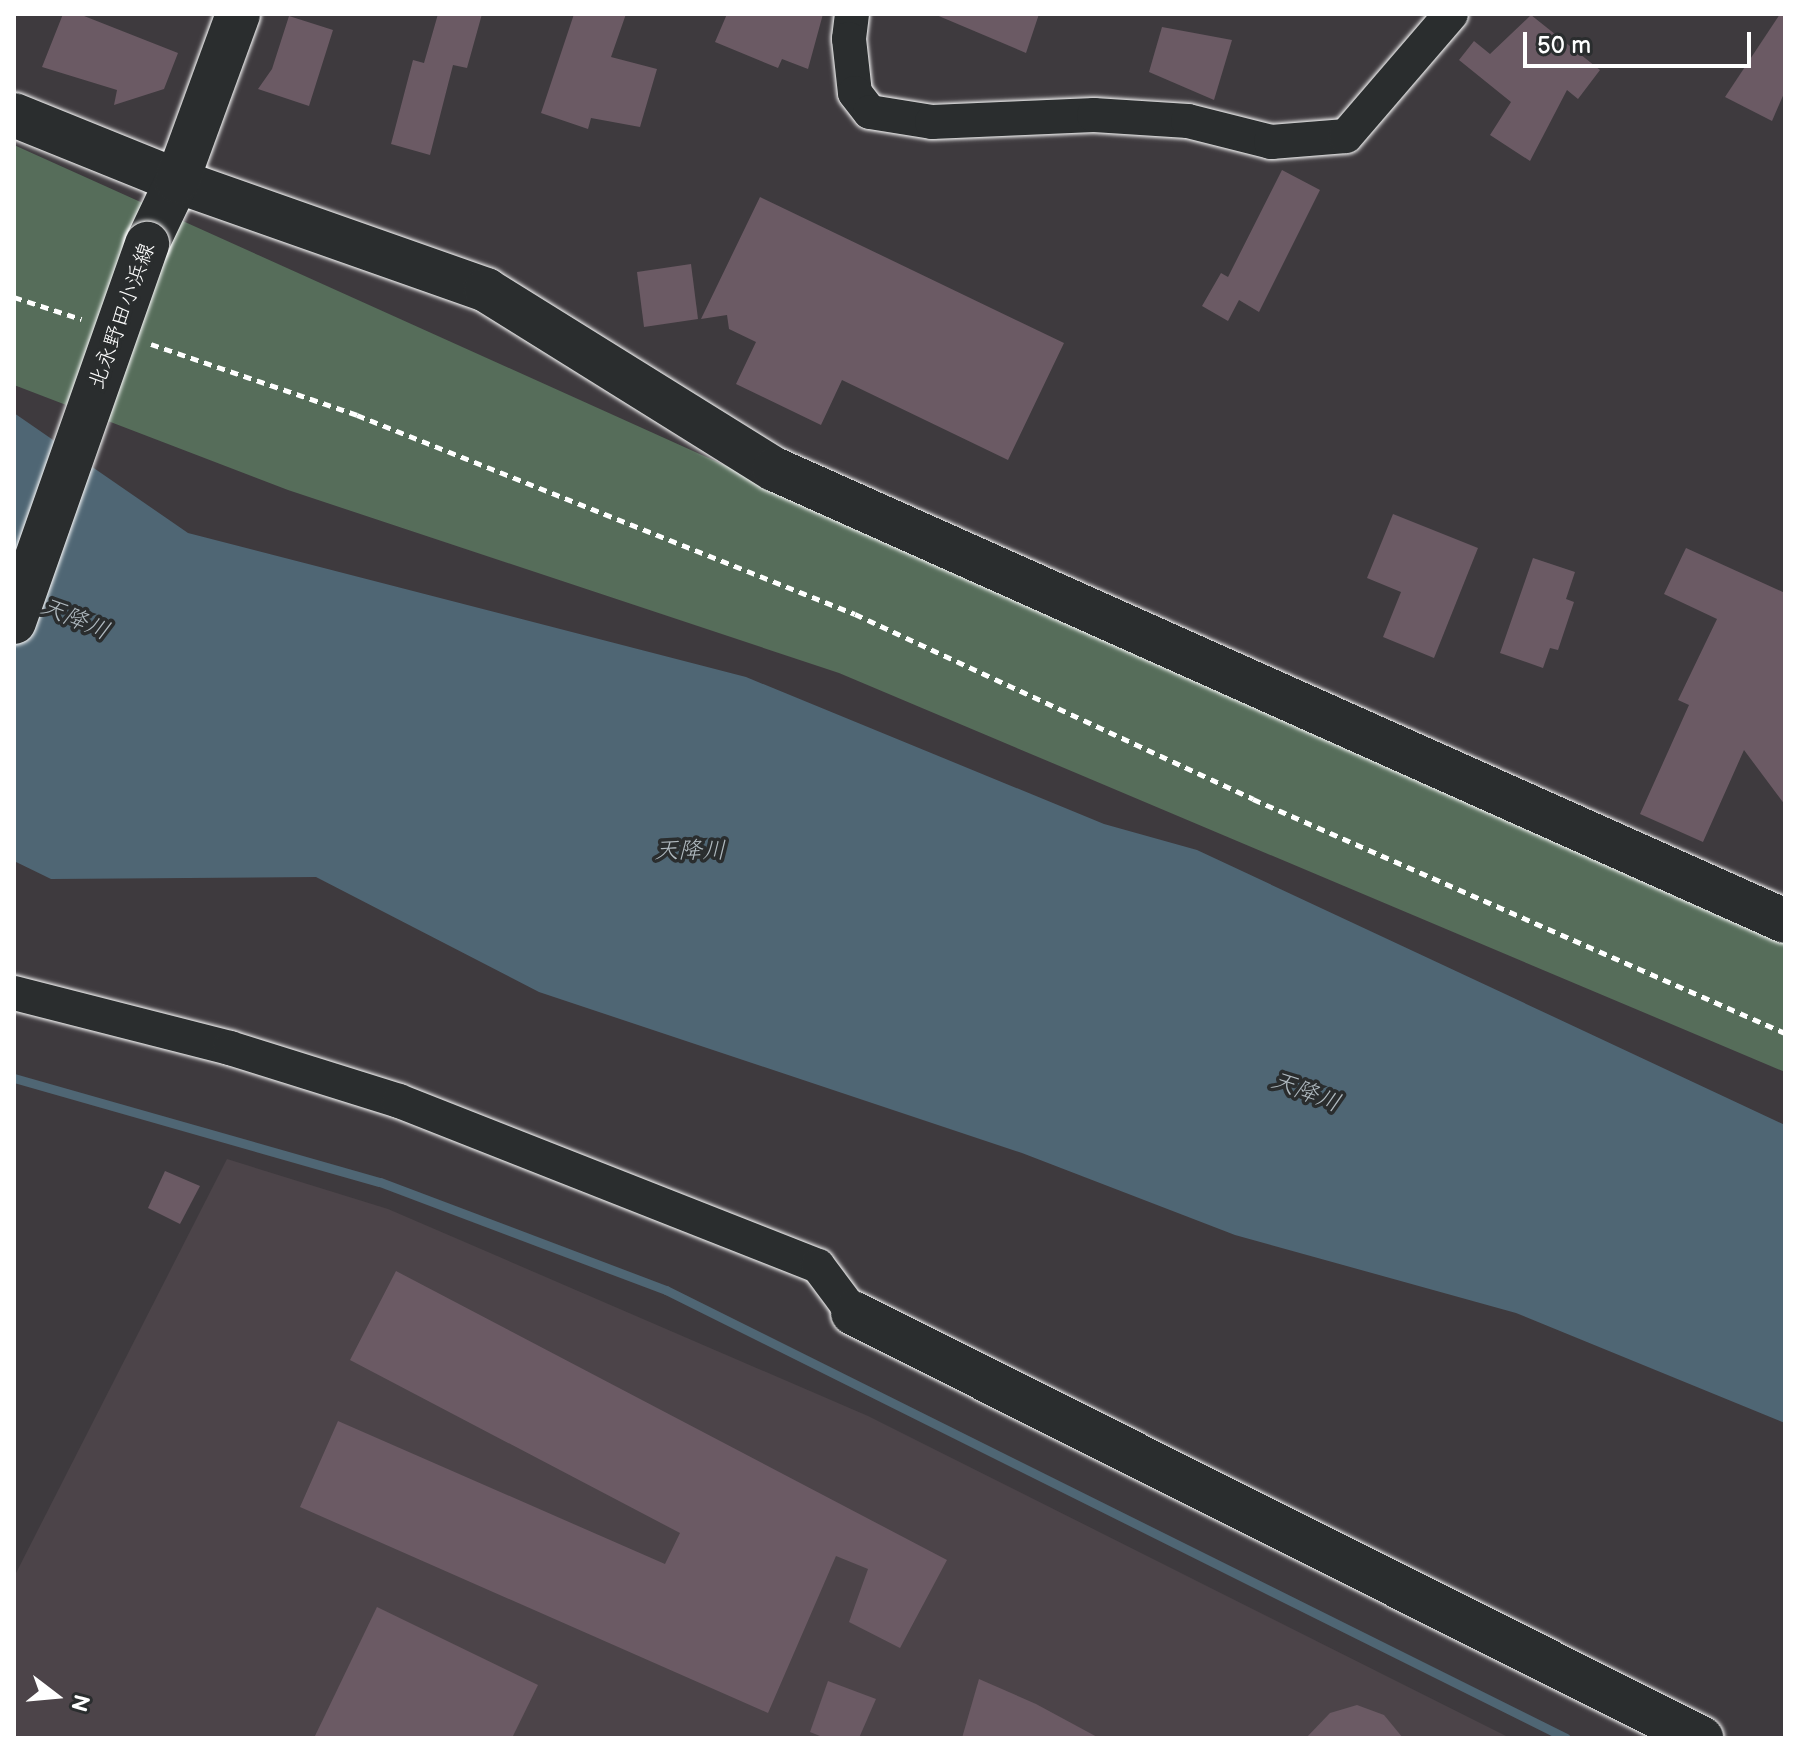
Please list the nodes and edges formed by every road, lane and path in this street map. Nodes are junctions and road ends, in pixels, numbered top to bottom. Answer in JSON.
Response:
{"nodes":[{"id":1,"x":238,"y":14,"type":"edge"},
{"id":2,"x":852,"y":14,"type":"edge"},
{"id":3,"x":1451,"y":14,"type":"edge"},
{"id":4,"x":14,"y":115,"type":"edge"},
{"id":5,"x":177,"y":181,"type":"junction"},
{"id":6,"x":14,"y":297,"type":"edge"},
{"id":7,"x":92,"y":323,"type":"dead end"},
{"id":8,"x":136,"y":338,"type":"dead end"},
{"id":9,"x":14,"y":622,"type":"edge"},
{"id":10,"x":1785,"y":921,"type":"edge"},
{"id":11,"x":14,"y":993,"type":"edge"},
{"id":12,"x":1785,"y":1033,"type":"edge"},
{"id":13,"x":853,"y":1313,"type":"joint"},
{"id":14,"x":1701,"y":1738,"type":"edge"}],
"edges":[{"from":1,"to":5,"type":"street","name":"北永野田小浜線"},
{"from":2,"to":3,"type":"street"},
{"from":4,"to":5,"type":"street"},
{"from":5,"to":9,"type":"street","name":"北永野田小浜線","bridge":true},
{"from":5,"to":10,"type":"street"},
{"from":6,"to":7,"type":"path"},
{"from":8,"to":12,"type":"path"},
{"from":11,"to":13,"type":"street"},
{"from":13,"to":14,"type":"street"}]}
